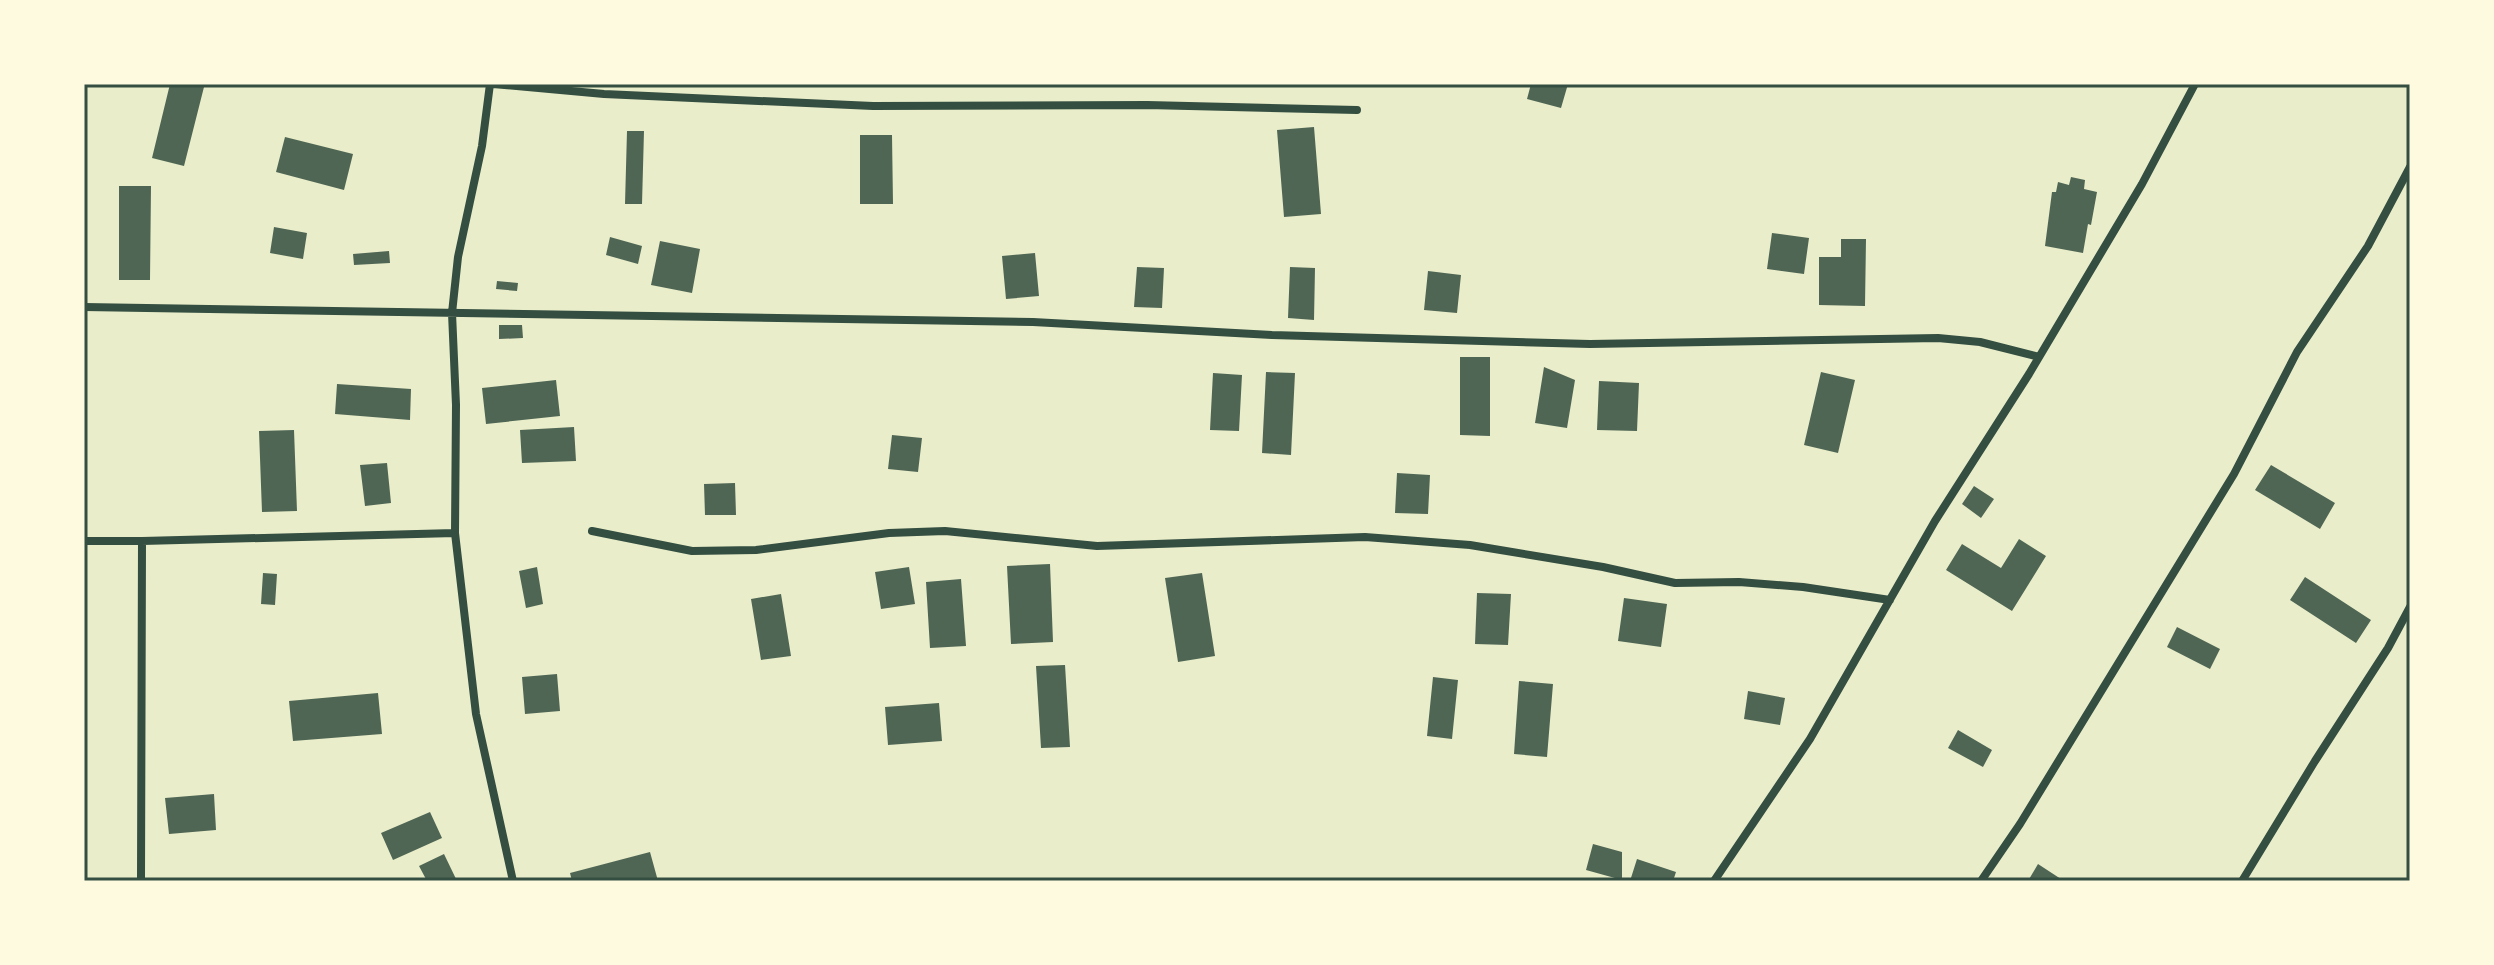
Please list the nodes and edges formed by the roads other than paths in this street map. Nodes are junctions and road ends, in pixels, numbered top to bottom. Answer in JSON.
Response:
{"nodes":[{"id":1,"x":492,"y":84,"type":"edge"},
{"id":2,"x":2195,"y":84,"type":"edge"},
{"id":3,"x":1357,"y":110,"type":"dead end"},
{"id":4,"x":2410,"y":167,"type":"edge"},
{"id":5,"x":84,"y":307,"type":"edge"},
{"id":6,"x":452,"y":313,"type":"junction"},
{"id":7,"x":2039,"y":357,"type":"junction"},
{"id":8,"x":592,"y":531,"type":"dead end"},
{"id":9,"x":455,"y":533,"type":"junction"},
{"id":10,"x":84,"y":541,"type":"edge"},
{"id":11,"x":142,"y":541,"type":"junction"},
{"id":12,"x":1890,"y":600,"type":"junction"},
{"id":13,"x":2410,"y":607,"type":"edge"},
{"id":14,"x":141,"y":881,"type":"edge"},
{"id":15,"x":513,"y":881,"type":"edge"},
{"id":16,"x":1714,"y":881,"type":"edge"},
{"id":17,"x":1981,"y":881,"type":"edge"},
{"id":18,"x":2242,"y":881,"type":"edge"}],
"edges":[{"from":1,"to":3,"type":"street"},
{"from":1,"to":6,"type":"street"},
{"from":2,"to":7,"type":"street"},
{"from":4,"to":17,"type":"street"},
{"from":5,"to":6,"type":"street"},
{"from":6,"to":7,"type":"street"},
{"from":6,"to":9,"type":"street"},
{"from":7,"to":12,"type":"street"},
{"from":8,"to":12,"type":"street"},
{"from":9,"to":11,"type":"street"},
{"from":9,"to":15,"type":"street"},
{"from":10,"to":11,"type":"street"},
{"from":11,"to":14,"type":"street"},
{"from":12,"to":16,"type":"street"},
{"from":13,"to":18,"type":"street"}]}
